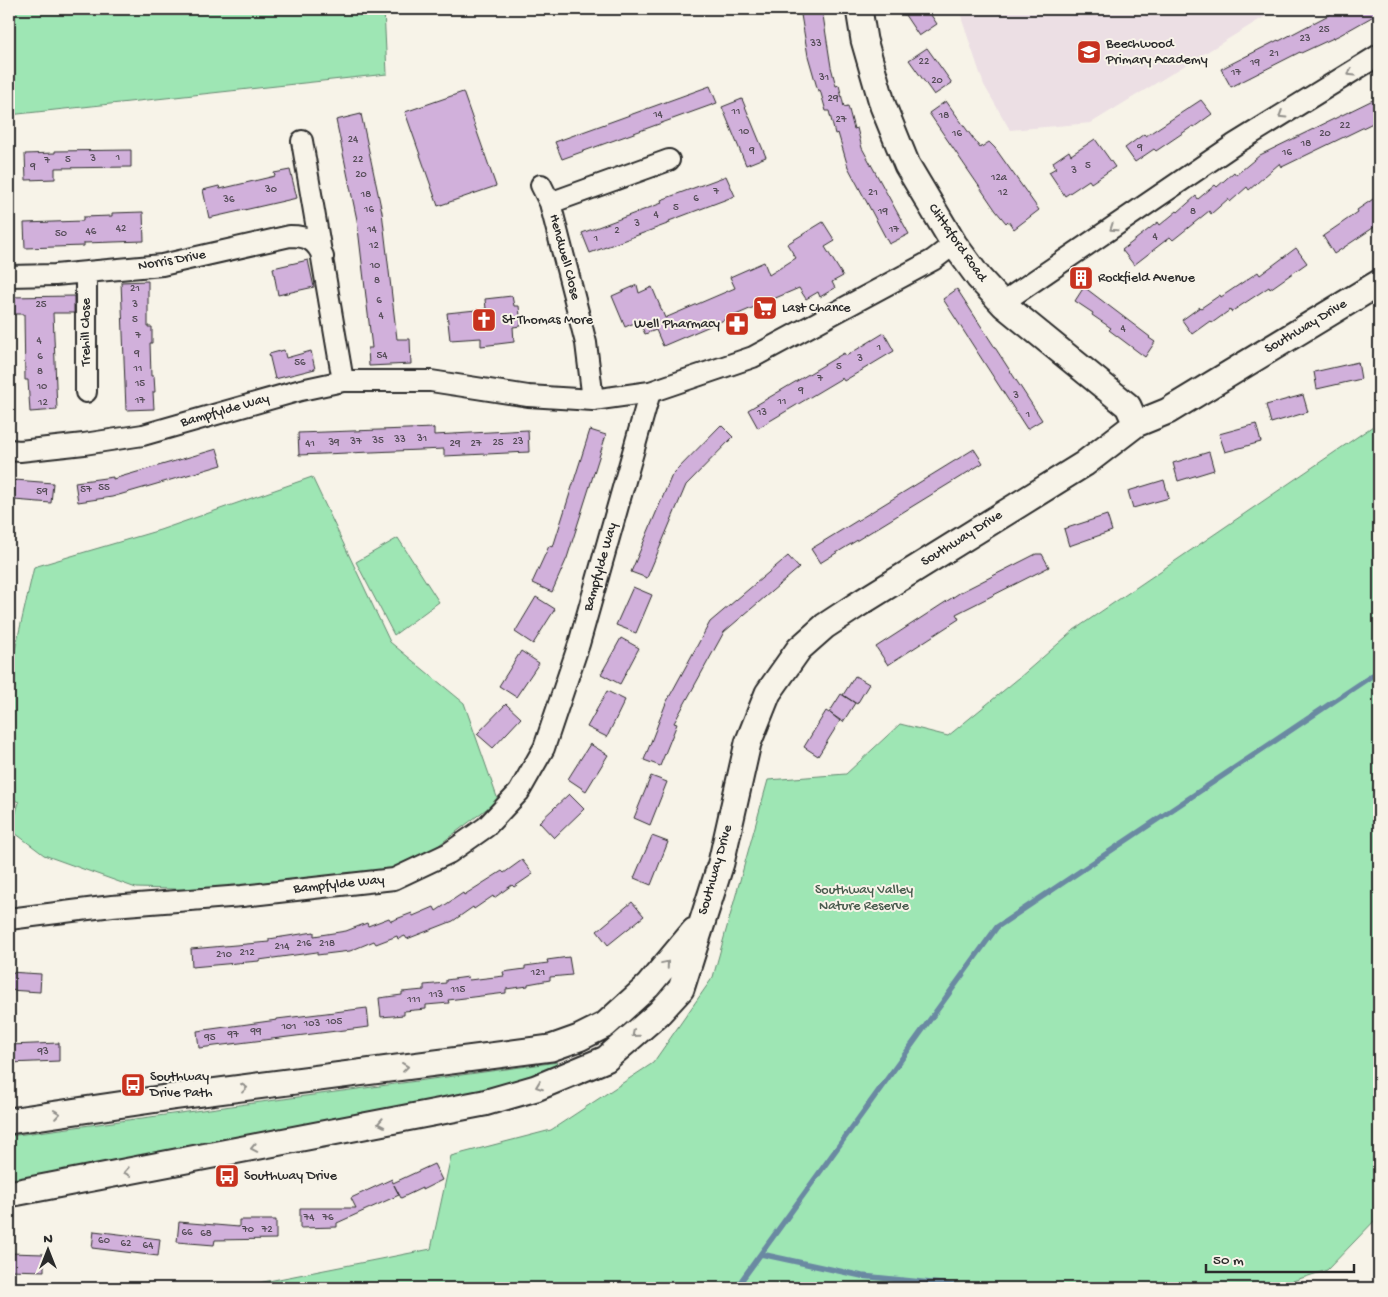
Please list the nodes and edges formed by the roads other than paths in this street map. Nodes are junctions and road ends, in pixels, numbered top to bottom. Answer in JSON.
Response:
{"nodes":[{"id":1,"x":859,"y":9,"type":"edge"},
{"id":2,"x":1379,"y":55,"type":"edge"},
{"id":3,"x":302,"y":141,"type":"dead end"},
{"id":4,"x":669,"y":160,"type":"dead end"},
{"id":5,"x":540,"y":185,"type":"dead end"},
{"id":6,"x":550,"y":203,"type":"junction"},
{"id":7,"x":954,"y":244,"type":"junction"},
{"id":8,"x":323,"y":256,"type":"junction"},
{"id":9,"x":86,"y":272,"type":"junction"},
{"id":10,"x":9,"y":276,"type":"edge"},
{"id":11,"x":1379,"y":283,"type":"edge"},
{"id":12,"x":1004,"y":305,"type":"junction"},
{"id":13,"x":343,"y":380,"type":"junction"},
{"id":14,"x":86,"y":392,"type":"dead end"},
{"id":15,"x":650,"y":392,"type":"junction"},
{"id":16,"x":593,"y":400,"type":"junction"},
{"id":17,"x":1136,"y":424,"type":"junction"},
{"id":18,"x":9,"y":450,"type":"edge"},
{"id":19,"x":9,"y":919,"type":"edge"},
{"id":20,"x":701,"y":923,"type":"junction"},
{"id":21,"x":9,"y":1121,"type":"edge"},
{"id":22,"x":9,"y":1194,"type":"edge"}],
"edges":[{"from":1,"to":7,"type":"street","name":"Clittaford Road"},
{"from":2,"to":12,"type":"street","one_way":true},
{"from":3,"to":8,"type":"street"},
{"from":4,"to":6,"type":"street","name":"Hendwell Close"},
{"from":5,"to":6,"type":"street","name":"Hendwell Close"},
{"from":6,"to":16,"type":"street","name":"Hendwell Close"},
{"from":7,"to":12,"type":"street","name":"Clittaford Road"},
{"from":7,"to":15,"type":"street","name":"Bampfylde Way"},
{"from":8,"to":9,"type":"street","name":"Norris Drive"},
{"from":8,"to":13,"type":"street"},
{"from":9,"to":10,"type":"street","name":"Norris Drive"},
{"from":9,"to":14,"type":"street","name":"Trehill Close"},
{"from":11,"to":17,"type":"street","name":"Southway Drive"},
{"from":12,"to":17,"type":"street","name":"Clittaford Road"},
{"from":13,"to":16,"type":"street","name":"Bampfylde Way"},
{"from":13,"to":18,"type":"street","name":"Bampfylde Way"},
{"from":15,"to":16,"type":"street","name":"Bampfylde Way"},
{"from":15,"to":19,"type":"street","name":"Bampfylde Way"},
{"from":17,"to":20,"type":"street","name":"Southway Drive"},
{"from":21,"to":20,"type":"street","name":"Southway Drive","one_way":true},
{"from":20,"to":22,"type":"street","name":"Southway Drive","one_way":true}]}
